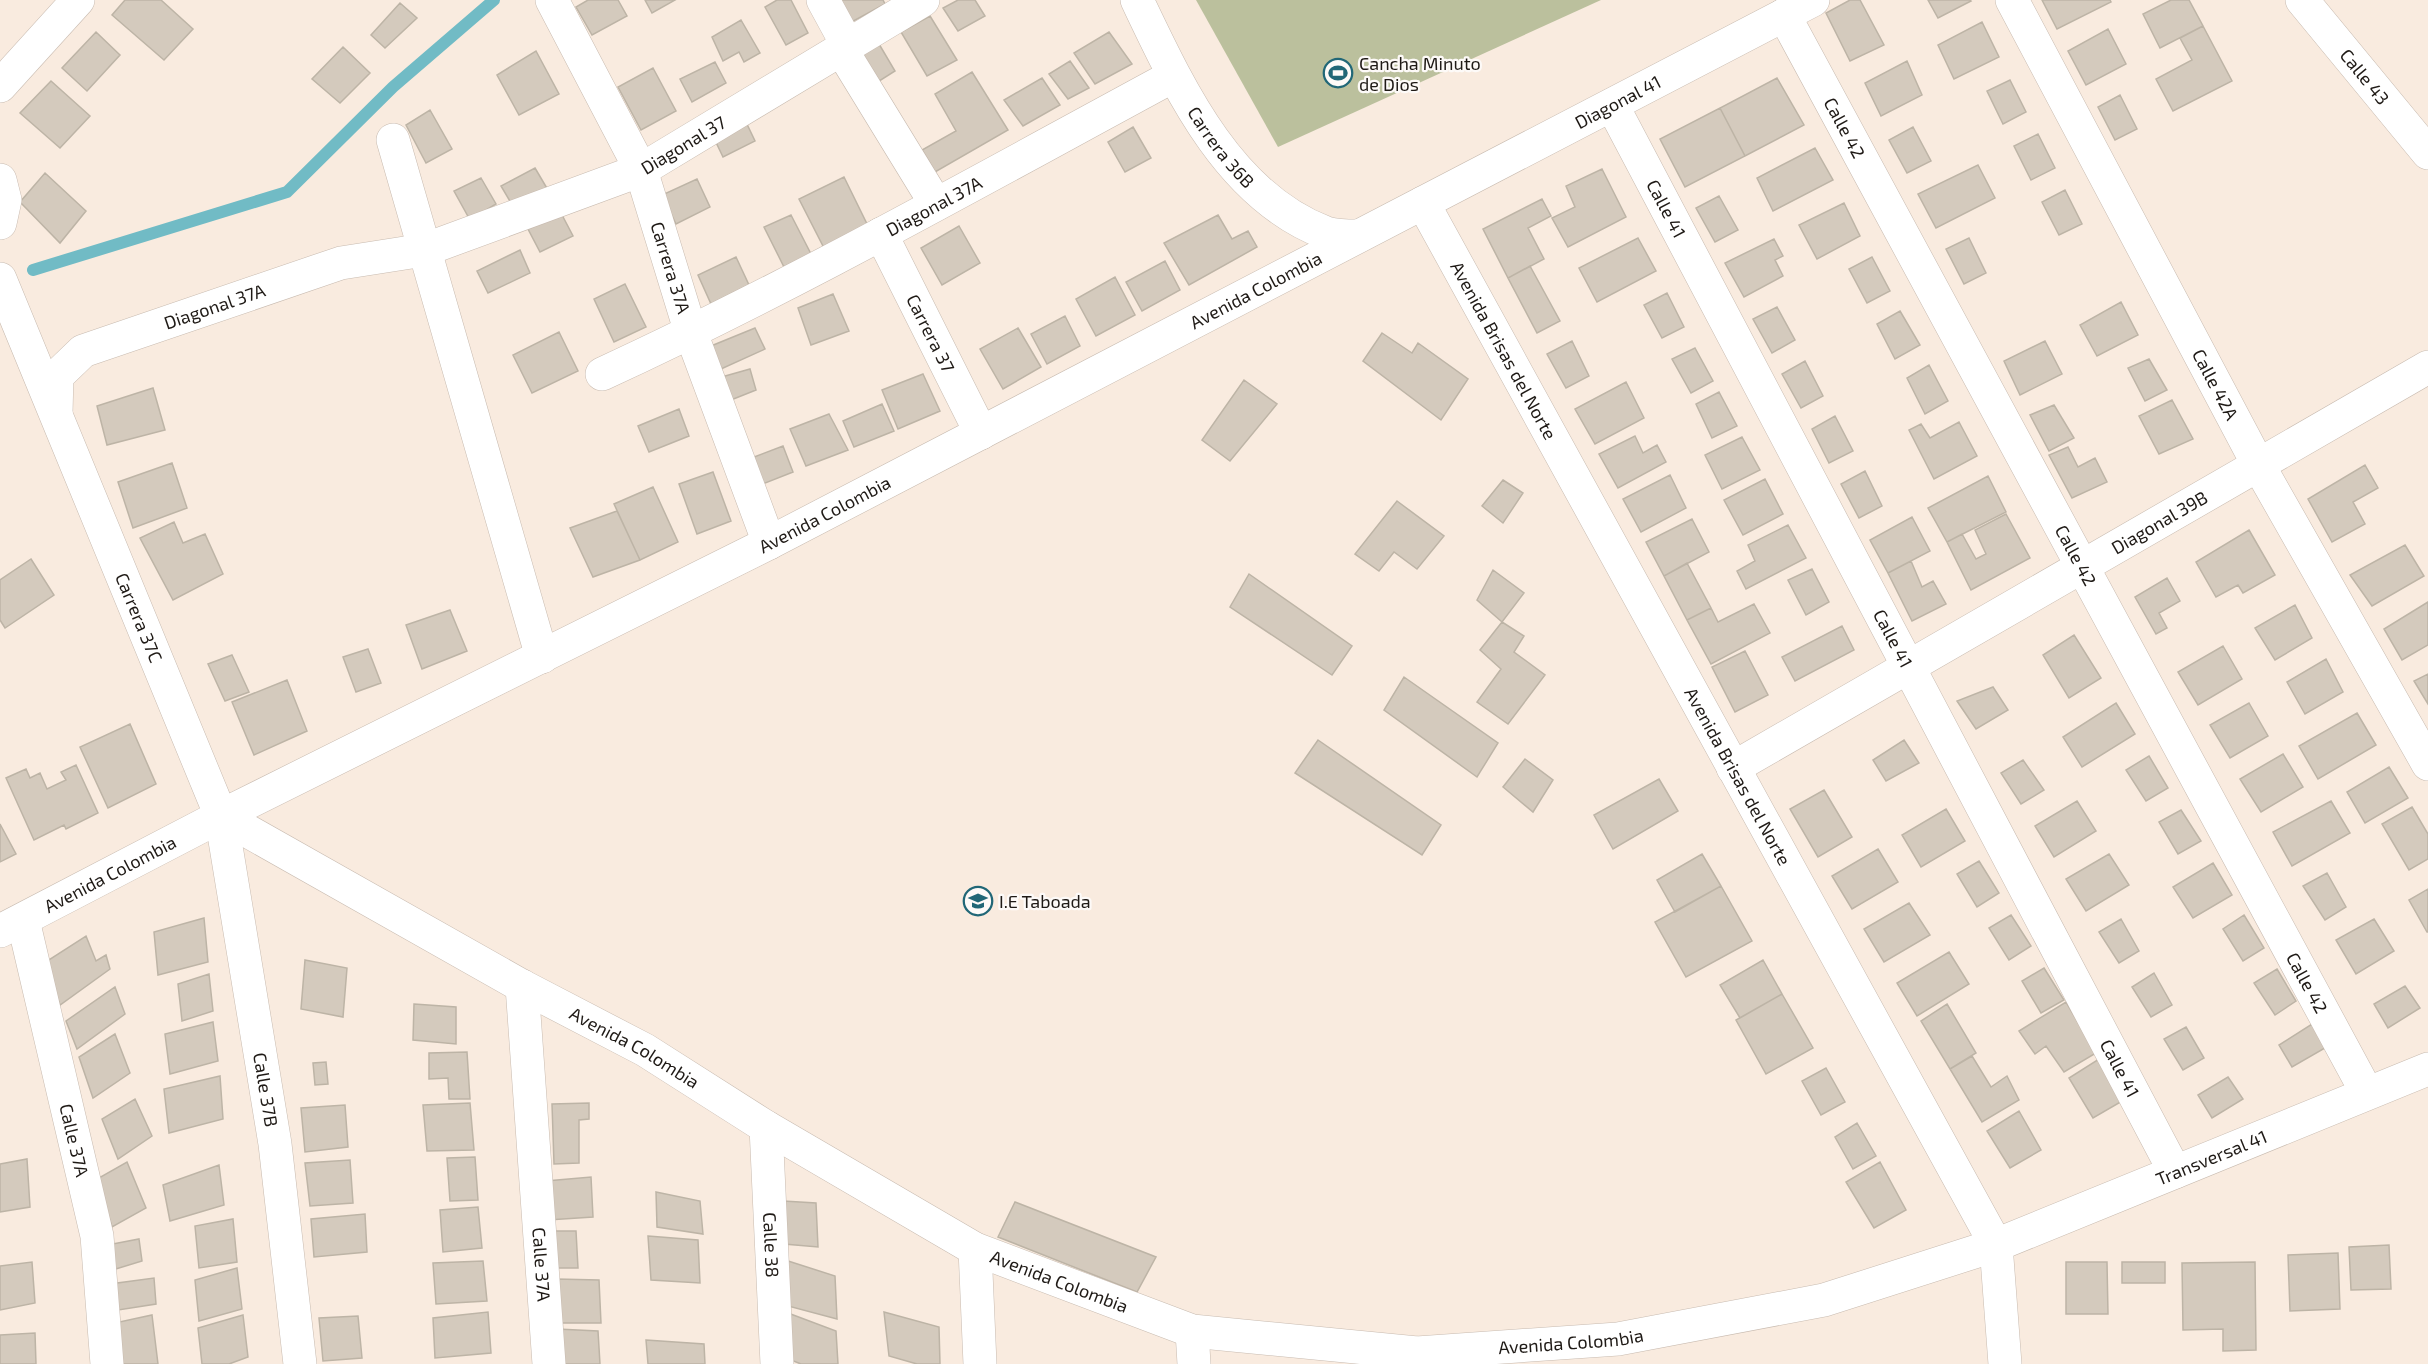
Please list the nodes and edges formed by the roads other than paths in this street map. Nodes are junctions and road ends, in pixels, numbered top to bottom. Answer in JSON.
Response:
{"nodes":[{"id":1,"x":78,"y":0,"type":"edge"},
{"id":2,"x":552,"y":0,"type":"edge"},
{"id":3,"x":823,"y":0,"type":"edge"},
{"id":4,"x":923,"y":0,"type":"edge"},
{"id":5,"x":1137,"y":0,"type":"edge"},
{"id":6,"x":1813,"y":0,"type":"edge"},
{"id":7,"x":2012,"y":0,"type":"edge"},
{"id":8,"x":2302,"y":0,"type":"edge"},
{"id":9,"x":1784,"y":15,"type":"junction"},
{"id":10,"x":844,"y":47,"type":"junction"},
{"id":11,"x":1173,"y":76,"type":"junction"},
{"id":12,"x":0,"y":86,"type":"edge"},
{"id":13,"x":1612,"y":105,"type":"junction"},
{"id":14,"x":393,"y":140,"type":"dead end"},
{"id":15,"x":2426,"y":144,"type":"edge"},
{"id":16,"x":641,"y":170,"type":"junction"},
{"id":17,"x":0,"y":180,"type":"edge"},
{"id":18,"x":1424,"y":203,"type":"junction"},
{"id":19,"x":936,"y":204,"type":"junction"},
{"id":20,"x":0,"y":223,"type":"edge"},
{"id":21,"x":881,"y":234,"type":"junction"},
{"id":22,"x":1358,"y":236,"type":"junction"},
{"id":23,"x":424,"y":250,"type":"junction"},
{"id":24,"x":0,"y":279,"type":"edge"},
{"id":25,"x":691,"y":333,"type":"junction"},
{"id":26,"x":2428,"y":367,"type":"edge"},
{"id":27,"x":602,"y":374,"type":"dead end"},
{"id":28,"x":56,"y":419,"type":"junction"},
{"id":29,"x":981,"y":433,"type":"junction"},
{"id":30,"x":2259,"y":466,"type":"junction"},
{"id":31,"x":770,"y":543,"type":"junction"},
{"id":32,"x":2082,"y":567,"type":"junction"},
{"id":33,"x":542,"y":657,"type":"junction"},
{"id":34,"x":1909,"y":667,"type":"junction"},
{"id":35,"x":2428,"y":764,"type":"edge"},
{"id":36,"x":1734,"y":768,"type":"junction"},
{"id":37,"x":221,"y":816,"type":"junction"},
{"id":38,"x":11,"y":925,"type":"edge"},
{"id":39,"x":522,"y":986,"type":"junction"},
{"id":40,"x":2428,"y":1069,"type":"edge"},
{"id":41,"x":2367,"y":1094,"type":"junction"},
{"id":42,"x":766,"y":1127,"type":"junction"},
{"id":43,"x":2175,"y":1172,"type":"junction"},
{"id":44,"x":1996,"y":1245,"type":"junction"},
{"id":45,"x":975,"y":1249,"type":"junction"},
{"id":46,"x":1192,"y":1331,"type":"junction"},
{"id":47,"x":1418,"y":1358,"type":"edge"},
{"id":48,"x":107,"y":1364,"type":"edge"},
{"id":49,"x":300,"y":1364,"type":"edge"},
{"id":50,"x":549,"y":1364,"type":"edge"},
{"id":51,"x":777,"y":1364,"type":"edge"},
{"id":52,"x":980,"y":1364,"type":"edge"},
{"id":53,"x":1194,"y":1364,"type":"edge"},
{"id":54,"x":2005,"y":1364,"type":"edge"}],
"edges":[{"from":1,"to":12,"type":"street"},
{"from":2,"to":16,"type":"street","name":"Carrera 37A"},
{"from":3,"to":10,"type":"street"},
{"from":4,"to":10,"type":"street","name":"Diagonal 37"},
{"from":5,"to":11,"type":"street","name":"Carrera 36B"},
{"from":6,"to":9,"type":"street","name":"Diagonal 41"},
{"from":7,"to":30,"type":"street","name":"Calle 42A"},
{"from":8,"to":15,"type":"street","name":"Calle 43"},
{"from":9,"to":13,"type":"street","name":"Diagonal 41"},
{"from":9,"to":32,"type":"street","name":"Calle 42"},
{"from":10,"to":16,"type":"street","name":"Diagonal 37"},
{"from":10,"to":19,"type":"street"},
{"from":11,"to":19,"type":"street","name":"Diagonal 37A"},
{"from":11,"to":22,"type":"street","name":"Carrera 36B"},
{"from":13,"to":18,"type":"street","name":"Diagonal 41"},
{"from":13,"to":34,"type":"street","name":"Calle 41"},
{"from":14,"to":23,"type":"street"},
{"from":16,"to":23,"type":"street","name":"Diagonal 37"},
{"from":16,"to":25,"type":"street","name":"Carrera 37A"},
{"from":17,"to":20,"type":"street"},
{"from":18,"to":22,"type":"street","name":"Avenida Colombia"},
{"from":18,"to":36,"type":"street","name":"Avenida Brisas del Norte"},
{"from":19,"to":21,"type":"street","name":"Diagonal 37A"},
{"from":21,"to":25,"type":"street","name":"Diagonal 37A"},
{"from":21,"to":29,"type":"street","name":"Carrera 37"},
{"from":22,"to":29,"type":"street","name":"Avenida Colombia"},
{"from":23,"to":28,"type":"street","name":"Diagonal 37A"},
{"from":23,"to":33,"type":"street"},
{"from":24,"to":28,"type":"street","name":"Carrera 37C"},
{"from":25,"to":27,"type":"street","name":"Diagonal 37A"},
{"from":25,"to":31,"type":"street","name":"Carrera 37A"},
{"from":26,"to":30,"type":"street","name":"Diagonal 39B"},
{"from":28,"to":37,"type":"street","name":"Carrera 37C"},
{"from":29,"to":31,"type":"street","name":"Avenida Colombia"},
{"from":30,"to":32,"type":"street","name":"Diagonal 39B"},
{"from":30,"to":35,"type":"street","name":"Calle 42A"},
{"from":31,"to":33,"type":"street","name":"Avenida Colombia"},
{"from":32,"to":34,"type":"street","name":"Diagonal 39B"},
{"from":32,"to":41,"type":"street","name":"Calle 42"},
{"from":33,"to":37,"type":"street","name":"Avenida Colombia"},
{"from":34,"to":36,"type":"street","name":"Diagonal 39B"},
{"from":34,"to":43,"type":"street","name":"Calle 41"},
{"from":36,"to":44,"type":"street","name":"Avenida Brisas del Norte"},
{"from":37,"to":38,"type":"street","name":"Avenida Colombia"},
{"from":37,"to":39,"type":"street","name":"Avenida Colombia"},
{"from":37,"to":49,"type":"street","name":"Calle 37B"},
{"from":38,"to":48,"type":"street","name":"Calle 37A"},
{"from":39,"to":42,"type":"street","name":"Avenida Colombia"},
{"from":39,"to":50,"type":"street","name":"Calle 37A"},
{"from":40,"to":41,"type":"street","name":"Transversal 41"},
{"from":41,"to":43,"type":"street","name":"Transversal 41"},
{"from":42,"to":45,"type":"street","name":"Avenida Colombia"},
{"from":42,"to":51,"type":"street","name":"Calle 38"},
{"from":43,"to":44,"type":"street","name":"Transversal 41"},
{"from":44,"to":47,"type":"street","name":"Avenida Colombia"},
{"from":44,"to":54,"type":"street","name":"Avenida Brisas del Norte"},
{"from":45,"to":46,"type":"street","name":"Avenida Colombia"},
{"from":45,"to":52,"type":"street"},
{"from":46,"to":47,"type":"street","name":"Avenida Colombia"},
{"from":46,"to":53,"type":"street"}]}
